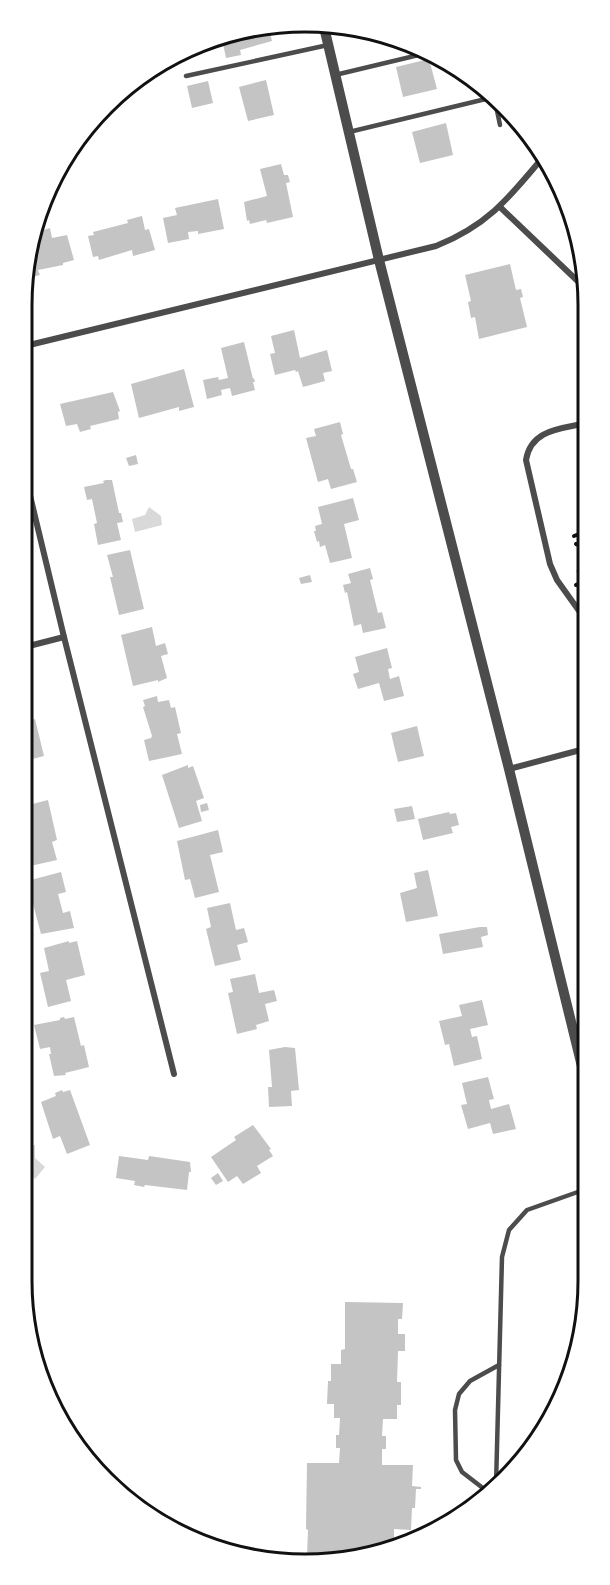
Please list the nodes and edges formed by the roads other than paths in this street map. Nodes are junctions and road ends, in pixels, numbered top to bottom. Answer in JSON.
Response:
{"nodes":[{"id":1,"x":325,"y":32,"type":"edge"},
{"id":2,"x":328,"y":45,"type":"junction"},
{"id":3,"x":417,"y":55,"type":"edge"},
{"id":4,"x":335,"y":75,"type":"junction"},
{"id":5,"x":186,"y":76,"type":"dead end"},
{"id":6,"x":485,"y":99,"type":"edge"},
{"id":7,"x":498,"y":112,"type":"edge"},
{"id":8,"x":501,"y":125,"type":"dead end"},
{"id":9,"x":349,"y":132,"type":"junction"},
{"id":10,"x":538,"y":163,"type":"edge"},
{"id":11,"x":500,"y":207,"type":"junction"},
{"id":12,"x":379,"y":260,"type":"junction"},
{"id":13,"x":577,"y":282,"type":"edge"},
{"id":14,"x":32,"y":344,"type":"edge"},
{"id":15,"x":578,"y":425,"type":"edge"},
{"id":16,"x":32,"y":505,"type":"edge"},
{"id":17,"x":578,"y":609,"type":"edge"},
{"id":18,"x":63,"y":637,"type":"junction"},
{"id":19,"x":32,"y":645,"type":"edge"},
{"id":20,"x":578,"y":751,"type":"edge"},
{"id":21,"x":509,"y":769,"type":"junction"},
{"id":22,"x":578,"y":1050,"type":"edge"},
{"id":23,"x":174,"y":1074,"type":"dead end"},
{"id":24,"x":578,"y":1192,"type":"edge"},
{"id":25,"x":499,"y":1365,"type":"junction"},
{"id":26,"x":496,"y":1475,"type":"edge"},
{"id":27,"x":483,"y":1488,"type":"edge"}],
"edges":[{"from":1,"to":2,"type":"street"},
{"from":2,"to":4,"type":"street"},
{"from":2,"to":5,"type":"lane"},
{"from":3,"to":4,"type":"lane"},
{"from":4,"to":9,"type":"street"},
{"from":6,"to":9,"type":"lane"},
{"from":7,"to":8,"type":"lane"},
{"from":9,"to":12,"type":"street"},
{"from":10,"to":11,"type":"street"},
{"from":11,"to":12,"type":"street"},
{"from":11,"to":13,"type":"street"},
{"from":12,"to":14,"type":"street"},
{"from":12,"to":21,"type":"street"},
{"from":15,"to":17,"type":"street"},
{"from":16,"to":18,"type":"street"},
{"from":18,"to":19,"type":"street"},
{"from":18,"to":23,"type":"street"},
{"from":20,"to":21,"type":"street"},
{"from":21,"to":22,"type":"street"},
{"from":24,"to":25,"type":"lane"},
{"from":25,"to":26,"type":"lane"},
{"from":25,"to":27,"type":"lane"}]}
